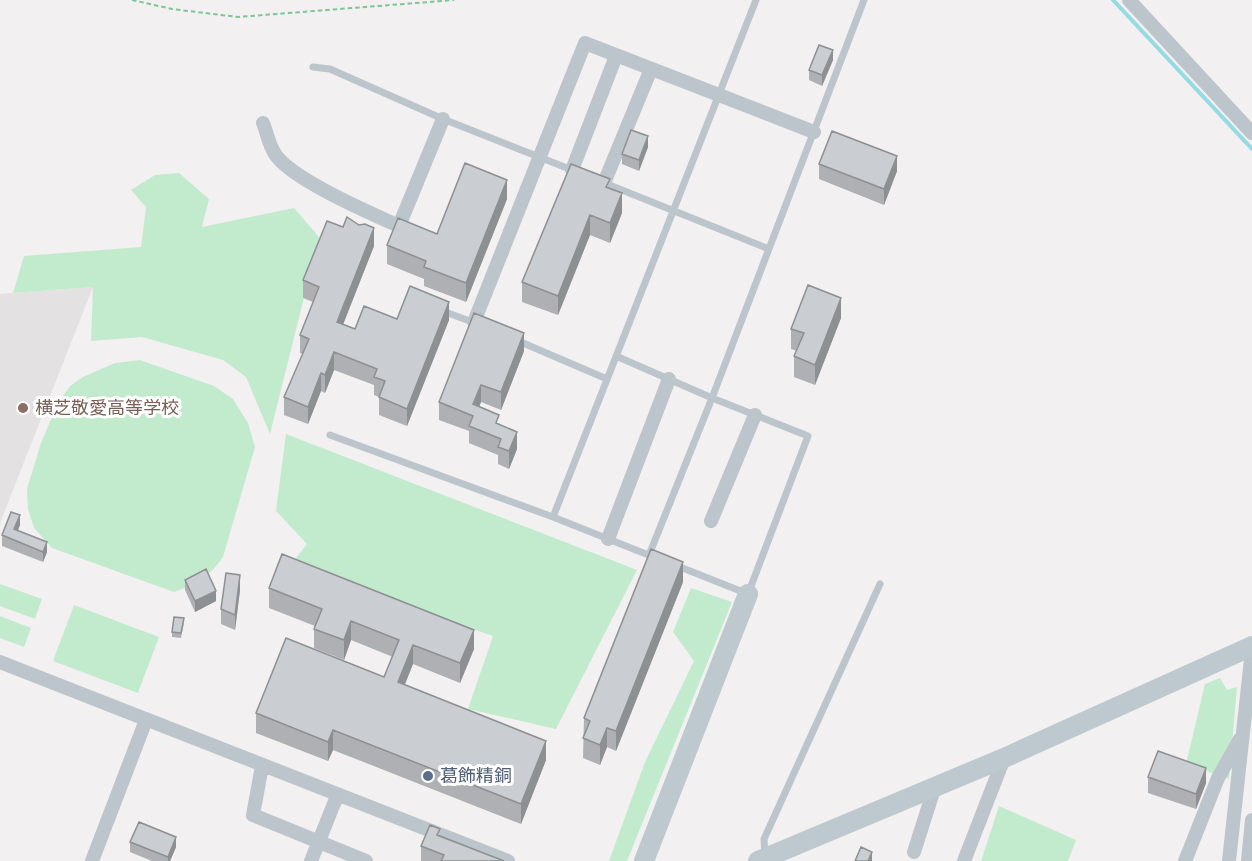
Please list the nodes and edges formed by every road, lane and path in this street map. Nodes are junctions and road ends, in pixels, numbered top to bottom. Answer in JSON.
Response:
{"nodes":[{"id":1,"x":132,"y":0,"type":"edge"},
{"id":2,"x":454,"y":0,"type":"edge"},
{"id":3,"x":756,"y":0,"type":"edge"},
{"id":4,"x":864,"y":0,"type":"edge"},
{"id":5,"x":1129,"y":0,"type":"edge"},
{"id":6,"x":616,"y":56,"type":"junction"},
{"id":7,"x":313,"y":67,"type":"dead end"},
{"id":8,"x":651,"y":69,"type":"junction"},
{"id":9,"x":718,"y":95,"type":"junction"},
{"id":10,"x":443,"y":119,"type":"junction"},
{"id":11,"x":263,"y":123,"type":"dead end"},
{"id":12,"x":814,"y":132,"type":"junction"},
{"id":13,"x":1252,"y":133,"type":"edge"},
{"id":14,"x":538,"y":157,"type":"junction"},
{"id":15,"x":577,"y":173,"type":"joint"},
{"id":16,"x":599,"y":181,"type":"joint"},
{"id":17,"x":673,"y":211,"type":"junction"},
{"id":18,"x":769,"y":249,"type":"junction"},
{"id":19,"x":428,"y":305,"type":"edge"},
{"id":20,"x":479,"y":325,"type":"joint"},
{"id":21,"x":504,"y":335,"type":"edge"},
{"id":22,"x":616,"y":356,"type":"junction"},
{"id":23,"x":607,"y":379,"type":"junction"},
{"id":24,"x":669,"y":379,"type":"junction"},
{"id":25,"x":712,"y":398,"type":"junction"},
{"id":26,"x":755,"y":415,"type":"junction"},
{"id":27,"x":330,"y":435,"type":"dead end"},
{"id":28,"x":553,"y":517,"type":"junction"},
{"id":29,"x":711,"y":521,"type":"dead end"},
{"id":30,"x":608,"y":539,"type":"junction"},
{"id":31,"x":649,"y":555,"type":"junction"},
{"id":32,"x":660,"y":559,"type":"edge"},
{"id":33,"x":671,"y":564,"type":"edge"},
{"id":34,"x":880,"y":584,"type":"dead end"},
{"id":35,"x":748,"y":594,"type":"junction"},
{"id":36,"x":1252,"y":646,"type":"edge"},
{"id":37,"x":1252,"y":650,"type":"edge"},
{"id":38,"x":0,"y":662,"type":"edge"},
{"id":39,"x":146,"y":720,"type":"junction"},
{"id":40,"x":1243,"y":735,"type":"junction"},
{"id":41,"x":1004,"y":758,"type":"junction"},
{"id":42,"x":262,"y":766,"type":"junction"},
{"id":43,"x":935,"y":786,"type":"junction"},
{"id":44,"x":337,"y":796,"type":"junction"},
{"id":45,"x":1252,"y":820,"type":"edge"},
{"id":46,"x":319,"y":842,"type":"junction"},
{"id":47,"x":914,"y":852,"type":"dead end"},
{"id":48,"x":761,"y":859,"type":"edge"},
{"id":49,"x":92,"y":861,"type":"edge"},
{"id":50,"x":311,"y":861,"type":"edge"},
{"id":51,"x":366,"y":861,"type":"edge"},
{"id":52,"x":508,"y":861,"type":"edge"},
{"id":53,"x":644,"y":861,"type":"edge"},
{"id":54,"x":964,"y":861,"type":"edge"},
{"id":55,"x":1185,"y":861,"type":"edge"},
{"id":56,"x":1228,"y":861,"type":"edge"},
{"id":57,"x":1248,"y":861,"type":"edge"}],
"edges":[{"from":1,"to":2,"type":"path"},
{"from":3,"to":9,"type":"lane"},
{"from":4,"to":12,"type":"lane"},
{"from":5,"to":13,"type":"street"},
{"from":6,"to":8,"type":"street"},
{"from":6,"to":14,"type":"street"},
{"from":6,"to":15,"type":"street"},
{"from":7,"to":10,"type":"lane"},
{"from":8,"to":9,"type":"street"},
{"from":8,"to":16,"type":"street"},
{"from":9,"to":12,"type":"street"},
{"from":9,"to":17,"type":"lane"},
{"from":10,"to":11,"type":"street"},
{"from":10,"to":14,"type":"lane"},
{"from":12,"to":18,"type":"lane"},
{"from":14,"to":15,"type":"lane"},
{"from":14,"to":20,"type":"street"},
{"from":16,"to":17,"type":"lane"},
{"from":17,"to":18,"type":"lane"},
{"from":17,"to":22,"type":"lane"},
{"from":18,"to":25,"type":"lane"},
{"from":19,"to":20,"type":"lane"},
{"from":21,"to":23,"type":"lane"},
{"from":22,"to":23,"type":"lane"},
{"from":22,"to":24,"type":"lane"},
{"from":23,"to":28,"type":"lane"},
{"from":24,"to":25,"type":"lane"},
{"from":24,"to":30,"type":"street"},
{"from":25,"to":26,"type":"lane"},
{"from":25,"to":31,"type":"lane"},
{"from":26,"to":29,"type":"street"},
{"from":26,"to":35,"type":"lane"},
{"from":27,"to":28,"type":"lane"},
{"from":28,"to":30,"type":"lane"},
{"from":30,"to":31,"type":"lane"},
{"from":31,"to":32,"type":"lane"},
{"from":33,"to":35,"type":"lane"},
{"from":34,"to":48,"type":"lane"},
{"from":35,"to":53,"type":"street"},
{"from":36,"to":41,"type":"street"},
{"from":37,"to":40,"type":"street"},
{"from":38,"to":39,"type":"street"},
{"from":39,"to":42,"type":"street"},
{"from":39,"to":49,"type":"street"},
{"from":40,"to":55,"type":"street"},
{"from":40,"to":56,"type":"street"},
{"from":41,"to":43,"type":"street"},
{"from":41,"to":54,"type":"street"},
{"from":42,"to":44,"type":"street"},
{"from":42,"to":46,"type":"street"},
{"from":43,"to":47,"type":"street"},
{"from":43,"to":48,"type":"street"},
{"from":44,"to":46,"type":"street"},
{"from":44,"to":52,"type":"street"},
{"from":45,"to":57,"type":"street"},
{"from":46,"to":50,"type":"street"},
{"from":46,"to":51,"type":"street"}]}
